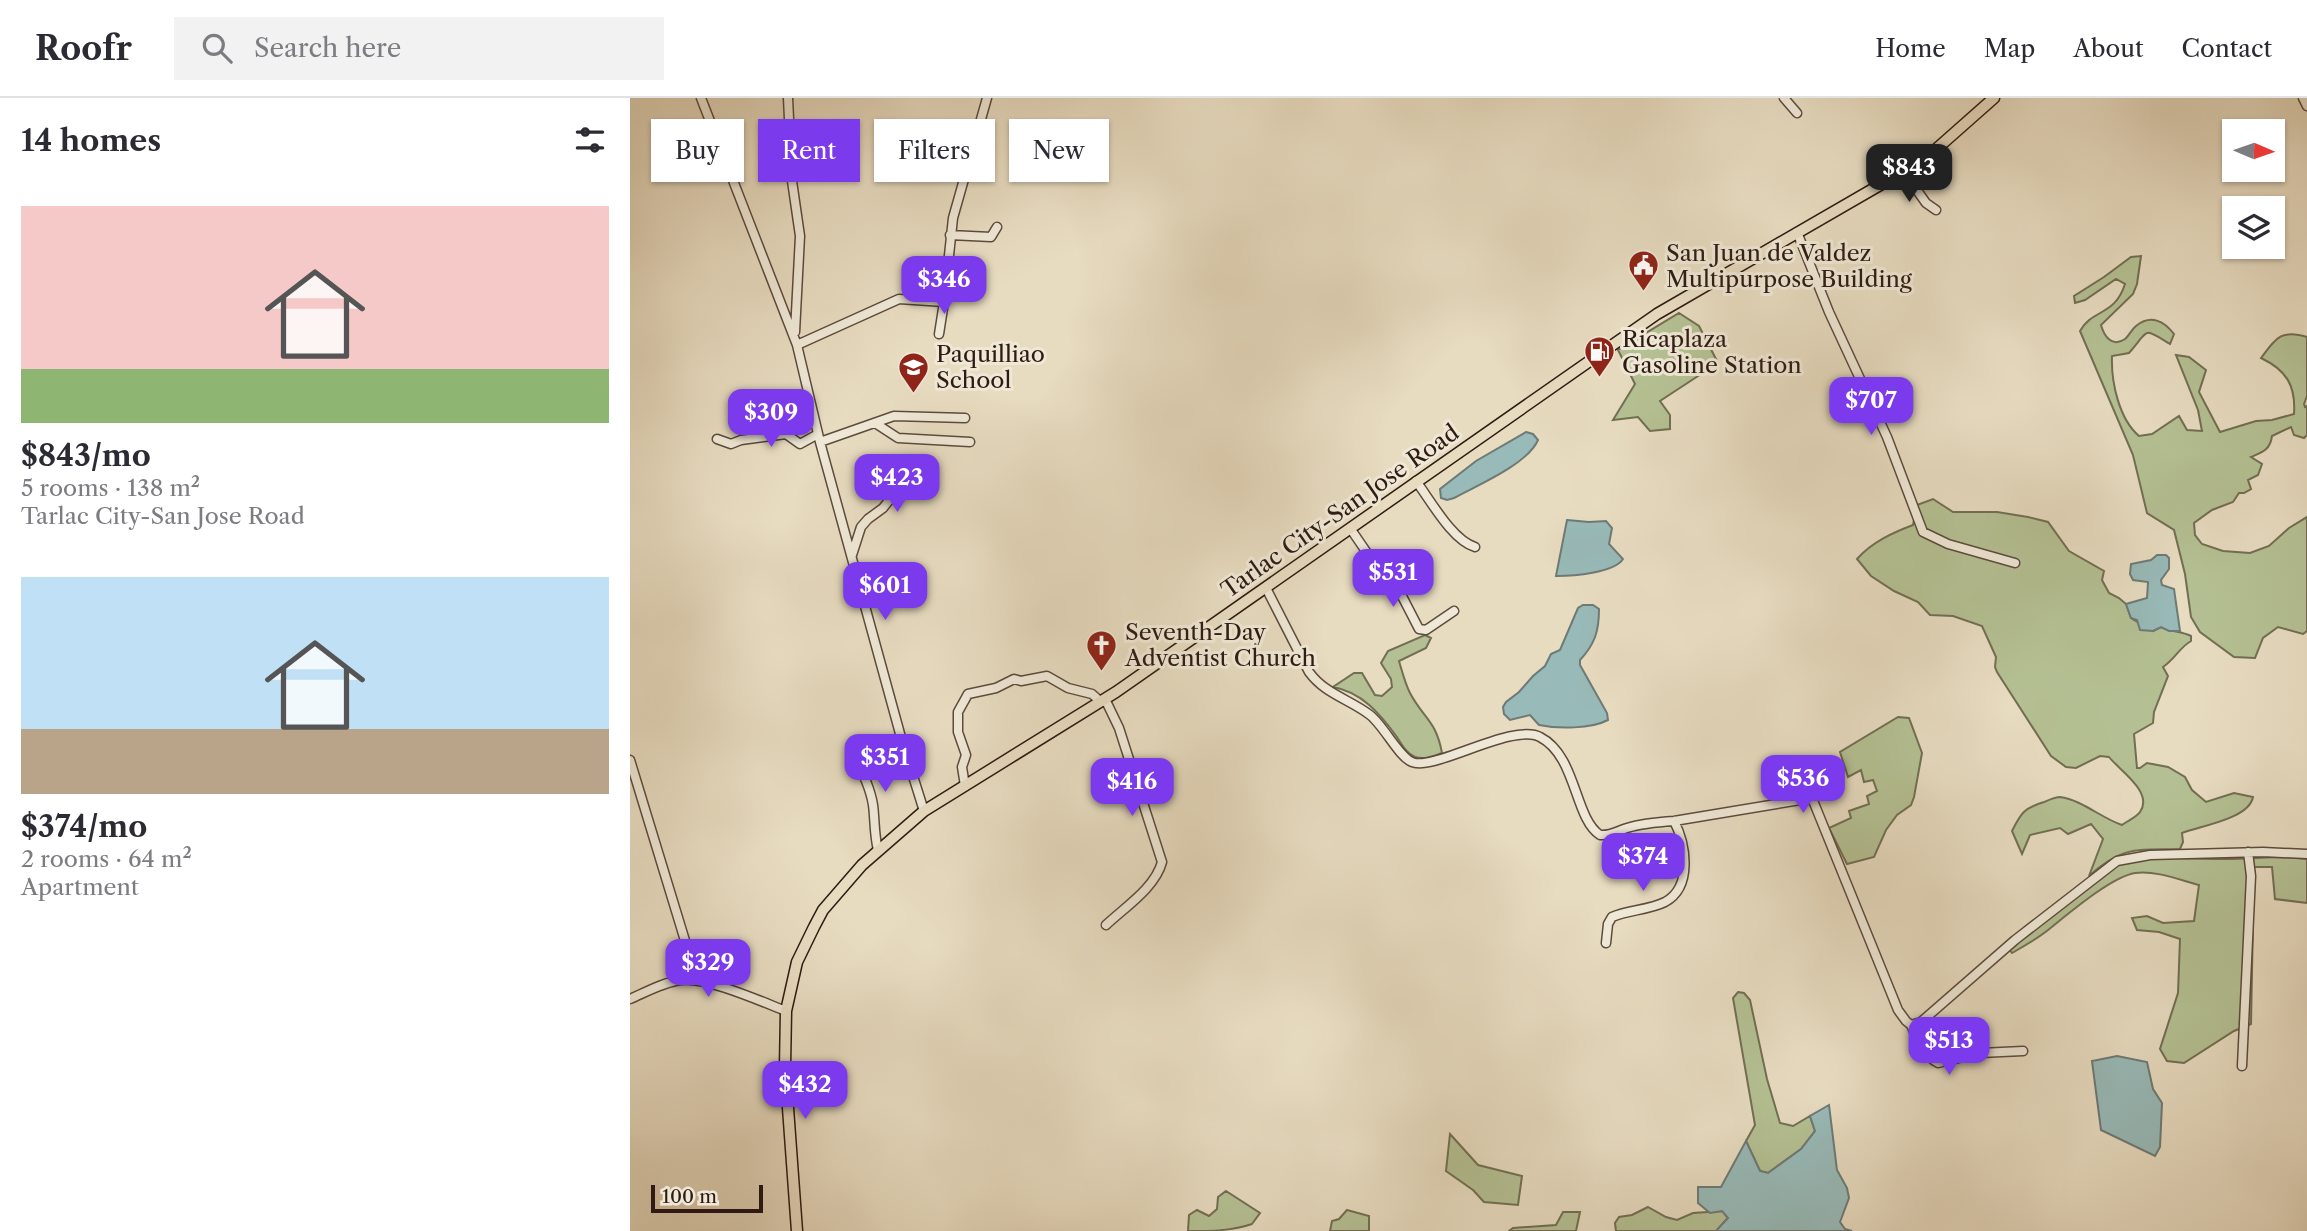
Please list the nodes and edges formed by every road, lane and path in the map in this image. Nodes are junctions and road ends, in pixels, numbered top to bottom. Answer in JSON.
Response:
{"nodes":[{"id":1,"x":701,"y":98,"type":"edge"},
{"id":2,"x":788,"y":98,"type":"edge"},
{"id":3,"x":987,"y":98,"type":"edge"},
{"id":4,"x":1784,"y":98,"type":"edge"},
{"id":5,"x":2303,"y":98,"type":"edge"},
{"id":6,"x":1991,"y":99,"type":"edge"},
{"id":7,"x":2307,"y":106,"type":"edge"},
{"id":8,"x":1797,"y":113,"type":"dead end"},
{"id":9,"x":1904,"y":172,"type":"junction"},
{"id":10,"x":1936,"y":210,"type":"dead end"},
{"id":11,"x":997,"y":227,"type":"dead end"},
{"id":12,"x":1797,"y":232,"type":"junction"},
{"id":13,"x":950,"y":234,"type":"junction"},
{"id":14,"x":944,"y":302,"type":"junction"},
{"id":15,"x":939,"y":334,"type":"dead end"},
{"id":16,"x":796,"y":340,"type":"junction"},
{"id":17,"x":965,"y":418,"type":"dead end"},
{"id":18,"x":874,"y":423,"type":"junction"},
{"id":19,"x":819,"y":438,"type":"junction"},
{"id":20,"x":717,"y":439,"type":"dead end"},
{"id":21,"x":970,"y":442,"type":"dead end"},
{"id":22,"x":923,"y":462,"type":"dead end"},
{"id":23,"x":1416,"y":481,"type":"junction"},
{"id":24,"x":1350,"y":528,"type":"junction"},
{"id":25,"x":1475,"y":547,"type":"dead end"},
{"id":26,"x":852,"y":555,"type":"junction"},
{"id":27,"x":2015,"y":563,"type":"dead end"},
{"id":28,"x":1266,"y":588,"type":"junction"},
{"id":29,"x":1454,"y":611,"type":"dead end"},
{"id":30,"x":1103,"y":701,"type":"junction"},
{"id":31,"x":852,"y":751,"type":"dead end"},
{"id":32,"x":630,"y":760,"type":"edge"},
{"id":33,"x":632,"y":776,"type":"edge"},
{"id":34,"x":1803,"y":780,"type":"dead end"},
{"id":35,"x":965,"y":786,"type":"junction"},
{"id":36,"x":1812,"y":798,"type":"junction"},
{"id":37,"x":924,"y":811,"type":"junction"},
{"id":38,"x":1674,"y":821,"type":"junction"},
{"id":39,"x":877,"y":850,"type":"junction"},
{"id":40,"x":2248,"y":852,"type":"junction"},
{"id":41,"x":2307,"y":853,"type":"edge"},
{"id":42,"x":1106,"y":925,"type":"dead end"},
{"id":43,"x":1606,"y":943,"type":"dead end"},
{"id":44,"x":697,"y":980,"type":"junction"},
{"id":45,"x":630,"y":999,"type":"edge"},
{"id":46,"x":786,"y":1011,"type":"junction"},
{"id":47,"x":1911,"y":1025,"type":"junction"},
{"id":48,"x":2023,"y":1051,"type":"dead end"},
{"id":49,"x":2242,"y":1066,"type":"dead end"},
{"id":50,"x":797,"y":1231,"type":"edge"}],
"edges":[{"from":1,"to":16,"type":"street"},
{"from":2,"to":16,"type":"street"},
{"from":3,"to":13,"type":"street"},
{"from":4,"to":8,"type":"street"},
{"from":5,"to":7,"type":"street"},
{"from":6,"to":9,"type":"main road","name":"Tarlac City-San Jose Road"},
{"from":9,"to":10,"type":"street"},
{"from":9,"to":12,"type":"main road","name":"Tarlac City-San Jose Road"},
{"from":11,"to":13,"type":"street"},
{"from":12,"to":23,"type":"main road","name":"Tarlac City-San Jose Road"},
{"from":12,"to":27,"type":"street"},
{"from":13,"to":14,"type":"street"},
{"from":14,"to":15,"type":"street"},
{"from":14,"to":16,"type":"street"},
{"from":16,"to":19,"type":"street"},
{"from":17,"to":18,"type":"street"},
{"from":18,"to":19,"type":"street"},
{"from":18,"to":21,"type":"street"},
{"from":19,"to":20,"type":"street"},
{"from":19,"to":26,"type":"street"},
{"from":22,"to":26,"type":"street"},
{"from":23,"to":24,"type":"main road","name":"Tarlac City-San Jose Road"},
{"from":23,"to":25,"type":"street"},
{"from":24,"to":28,"type":"main road","name":"Tarlac City-San Jose Road"},
{"from":24,"to":29,"type":"street"},
{"from":26,"to":37,"type":"street"},
{"from":28,"to":30,"type":"main road","name":"Tarlac City-San Jose Road"},
{"from":28,"to":38,"type":"street"},
{"from":30,"to":35,"type":"main road","name":"Tarlac City-San Jose Road"},
{"from":30,"to":35,"type":"street"},
{"from":30,"to":42,"type":"street"},
{"from":31,"to":39,"type":"street"},
{"from":32,"to":33,"type":"street"},
{"from":33,"to":44,"type":"street"},
{"from":34,"to":36,"type":"street"},
{"from":35,"to":37,"type":"main road","name":"Tarlac City-San Jose Road"},
{"from":36,"to":38,"type":"street"},
{"from":36,"to":47,"type":"street"},
{"from":37,"to":39,"type":"main road","name":"Tarlac City-San Jose Road"},
{"from":38,"to":43,"type":"street"},
{"from":39,"to":46,"type":"main road","name":"Tarlac City-San Jose Road"},
{"from":40,"to":41,"type":"street"},
{"from":40,"to":47,"type":"street"},
{"from":40,"to":49,"type":"street"},
{"from":44,"to":45,"type":"street"},
{"from":44,"to":46,"type":"street"},
{"from":46,"to":50,"type":"main road","name":"Tarlac City-San Jose Road"},
{"from":47,"to":48,"type":"street"}]}
